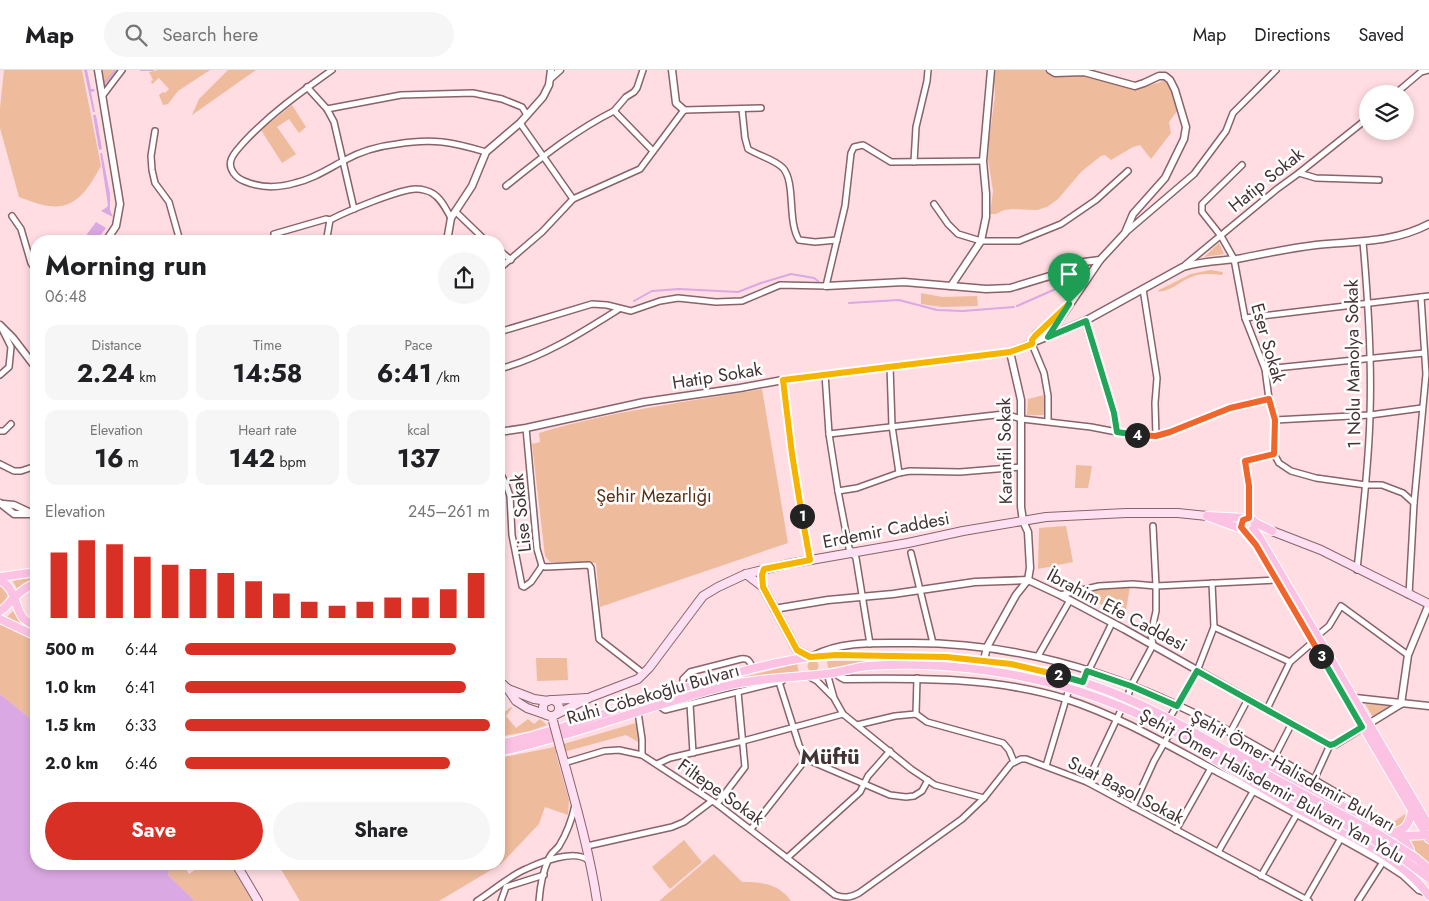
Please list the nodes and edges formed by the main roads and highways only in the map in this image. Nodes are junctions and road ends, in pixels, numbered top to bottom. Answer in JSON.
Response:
{"nodes":[{"id":1,"x":1207,"y":516,"type":"junction"},
{"id":2,"x":1251,"y":523,"type":"junction"},
{"id":3,"x":1243,"y":530,"type":"junction"},
{"id":4,"x":764,"y":569,"type":"junction"},
{"id":5,"x":30,"y":573,"type":"edge"},
{"id":6,"x":746,"y":574,"type":"junction"},
{"id":7,"x":0,"y":579,"type":"edge"},
{"id":8,"x":30,"y":586,"type":"edge"},
{"id":9,"x":763,"y":587,"type":"junction"},
{"id":10,"x":13,"y":598,"type":"junction"},
{"id":11,"x":1429,"y":604,"type":"edge"},
{"id":12,"x":0,"y":611,"type":"edge"},
{"id":13,"x":0,"y":619,"type":"edge"},
{"id":14,"x":30,"y":623,"type":"edge"},
{"id":15,"x":30,"y":633,"type":"edge"},
{"id":16,"x":1316,"y":639,"type":"junction"},
{"id":17,"x":824,"y":656,"type":"junction"},
{"id":18,"x":806,"y":658,"type":"junction"},
{"id":19,"x":827,"y":673,"type":"junction"},
{"id":20,"x":816,"y":674,"type":"joint"},
{"id":21,"x":807,"y":675,"type":"junction"},
{"id":22,"x":505,"y":687,"type":"edge"},
{"id":23,"x":508,"y":689,"type":"junction"},
{"id":24,"x":591,"y":697,"type":"junction"},
{"id":25,"x":551,"y":701,"type":"junction"},
{"id":26,"x":552,"y":717,"type":"junction"},
{"id":27,"x":1193,"y":732,"type":"junction"},
{"id":28,"x":1189,"y":741,"type":"junction"},
{"id":29,"x":505,"y":742,"type":"edge"},
{"id":30,"x":505,"y":751,"type":"edge"},
{"id":31,"x":1264,"y":777,"type":"junction"},
{"id":32,"x":1412,"y":810,"type":"junction"},
{"id":33,"x":1429,"y":826,"type":"edge"},
{"id":34,"x":1395,"y":834,"type":"junction"},
{"id":35,"x":1428,"y":836,"type":"edge"},
{"id":36,"x":1387,"y":862,"type":"junction"},
{"id":37,"x":240,"y":870,"type":"edge"},
{"id":38,"x":1429,"y":870,"type":"edge"},
{"id":39,"x":1429,"y":878,"type":"edge"},
{"id":40,"x":1428,"y":895,"type":"edge"},
{"id":41,"x":258,"y":901,"type":"edge"},
{"id":42,"x":597,"y":901,"type":"edge"}],
"edges":[{"from":1,"to":2,"type":"main road","name":"Erdemir Caddesi"},
{"from":1,"to":3,"type":"main road","name":"Erdemir Caddesi"},
{"from":1,"to":4,"type":"main road","name":"Erdemir Caddesi"},
{"from":2,"to":3,"type":"main road"},
{"from":2,"to":3,"type":"main road"},
{"from":2,"to":11,"type":"main road","name":"Erdemir Caddesi"},
{"from":2,"to":16,"type":"main road"},
{"from":3,"to":16,"type":"main road"},
{"from":4,"to":6,"type":"main road","name":"Erdemir Caddesi"},
{"from":4,"to":9,"type":"main road"},
{"from":5,"to":7,"type":"main road"},
{"from":6,"to":9,"type":"main road"},
{"from":6,"to":24,"type":"main road","name":"Erdemir Caddesi"},
{"from":7,"to":10,"type":"main road"},
{"from":8,"to":10,"type":"main road"},
{"from":9,"to":18,"type":"main road"},
{"from":10,"to":12,"type":"main road"},
{"from":10,"to":14,"type":"main road"},
{"from":13,"to":15,"type":"main road"},
{"from":16,"to":32,"type":"main road"},
{"from":16,"to":33,"type":"main road"},
{"from":17,"to":18,"type":"main road","name":"Şehit Ömer Halisdemir Bulvarı"},
{"from":17,"to":19,"type":"main road"},
{"from":17,"to":27,"type":"main road","name":"Şehit Ömer Halisdemir Bulvarı"},
{"from":18,"to":21,"type":"main road"},
{"from":18,"to":29,"type":"main road","name":"Ruhi Cöbekoğlu Bulvarı"},
{"from":19,"to":20,"type":"main road","name":"Şehit Ömer Halisdemir Bulvarı"},
{"from":19,"to":28,"type":"main road","name":"Şehit Ömer Halisdemir Bulvarı"},
{"from":20,"to":21,"type":"main road","name":"Ruhi Cöbekoğlu Bulvarı"},
{"from":21,"to":30,"type":"main road","name":"Ruhi Cöbekoğlu Bulvarı"},
{"from":22,"to":23,"type":"main road"},
{"from":23,"to":25,"type":"main road","name":"Erdemir Caddesi"},
{"from":23,"to":26,"type":"main road"},
{"from":24,"to":25,"type":"main road","name":"Erdemir Caddesi"},
{"from":24,"to":26,"type":"main road","name":"Erdemir Caddesi"},
{"from":25,"to":26,"type":"main road"},
{"from":25,"to":26,"type":"main road"},
{"from":26,"to":42,"type":"main road","bridge":true},
{"from":27,"to":31,"type":"main road","name":"Şehit Ömer Halisdemir Bulvarı"},
{"from":27,"to":34,"type":"main road"},
{"from":28,"to":31,"type":"main road","name":"Şehit Ömer Halisdemir Bulvarı"},
{"from":28,"to":36,"type":"main road","name":"Şehit Ömer Halisdemir Bulvarı"},
{"from":31,"to":38,"type":"main road","name":"Şehit Ömer Halisdemir Bulvarı","bridge":true},
{"from":31,"to":39,"type":"main road","name":"Şehit Ömer Halisdemir Bulvarı","bridge":true},
{"from":32,"to":34,"type":"main road"},
{"from":32,"to":35,"type":"main road"},
{"from":34,"to":35,"type":"main road"},
{"from":34,"to":36,"type":"main road","name":"Şehit Ömer Halisdemir Bulvarı"},
{"from":36,"to":40,"type":"main road","name":"Şehit Ömer Halisdemir Bulvarı"},
{"from":37,"to":41,"type":"main road"}]}
